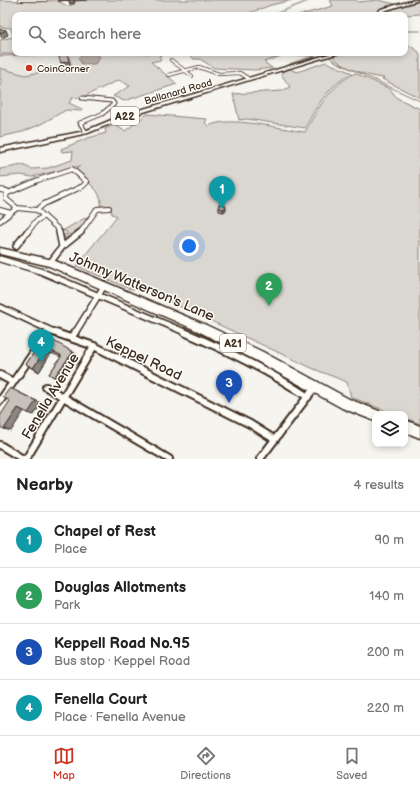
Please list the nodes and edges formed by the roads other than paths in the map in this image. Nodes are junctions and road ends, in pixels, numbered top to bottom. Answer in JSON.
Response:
{"nodes":[{"id":1,"x":19,"y":0,"type":"edge"},
{"id":2,"x":46,"y":0,"type":"edge"},
{"id":3,"x":418,"y":0,"type":"edge"},
{"id":4,"x":380,"y":12,"type":"edge"},
{"id":5,"x":327,"y":56,"type":"edge"},
{"id":6,"x":171,"y":60,"type":"dead end"},
{"id":7,"x":184,"y":70,"type":"junction"},
{"id":8,"x":169,"y":75,"type":"dead end"},
{"id":9,"x":192,"y":76,"type":"dead end"},
{"id":10,"x":249,"y":79,"type":"junction"},
{"id":11,"x":82,"y":98,"type":"dead end"},
{"id":12,"x":86,"y":132,"type":"junction"},
{"id":13,"x":0,"y":150,"type":"edge"},
{"id":14,"x":0,"y":190,"type":"edge"},
{"id":15,"x":8,"y":193,"type":"junction"},
{"id":16,"x":6,"y":199,"type":"junction"},
{"id":17,"x":1,"y":201,"type":"edge"},
{"id":18,"x":17,"y":208,"type":"junction"},
{"id":19,"x":109,"y":208,"type":"dead end"},
{"id":20,"x":0,"y":210,"type":"edge"},
{"id":21,"x":37,"y":210,"type":"junction"},
{"id":22,"x":11,"y":213,"type":"junction"},
{"id":23,"x":44,"y":216,"type":"junction"},
{"id":24,"x":0,"y":221,"type":"edge"},
{"id":25,"x":16,"y":246,"type":"dead end"},
{"id":26,"x":62,"y":247,"type":"junction"},
{"id":27,"x":0,"y":251,"type":"edge"},
{"id":28,"x":0,"y":259,"type":"edge"},
{"id":29,"x":50,"y":263,"type":"junction"},
{"id":30,"x":104,"y":286,"type":"junction"},
{"id":31,"x":98,"y":295,"type":"junction"},
{"id":32,"x":0,"y":307,"type":"edge"},
{"id":33,"x":49,"y":330,"type":"junction"},
{"id":34,"x":72,"y":337,"type":"junction"},
{"id":35,"x":94,"y":346,"type":"junction"},
{"id":36,"x":0,"y":375,"type":"edge"},
{"id":37,"x":13,"y":382,"type":"junction"},
{"id":38,"x":46,"y":387,"type":"dead end"},
{"id":39,"x":315,"y":387,"type":"junction"},
{"id":40,"x":308,"y":397,"type":"junction"},
{"id":41,"x":63,"y":398,"type":"junction"},
{"id":42,"x":0,"y":401,"type":"edge"},
{"id":43,"x":372,"y":414,"type":"edge"},
{"id":44,"x":408,"y":427,"type":"edge"},
{"id":45,"x":420,"y":432,"type":"edge"},
{"id":46,"x":274,"y":439,"type":"junction"},
{"id":47,"x":0,"y":445,"type":"edge"},
{"id":48,"x":23,"y":459,"type":"edge"},
{"id":49,"x":26,"y":459,"type":"edge"},
{"id":50,"x":169,"y":459,"type":"edge"},
{"id":51,"x":260,"y":459,"type":"edge"}],
"edges":[{"from":1,"to":2,"type":"street"},
{"from":3,"to":4,"type":"main road"},
{"from":5,"to":10,"type":"main road","name":"Ballanard Road","number":"A22"},
{"from":6,"to":7,"type":"street"},
{"from":7,"to":8,"type":"street"},
{"from":7,"to":9,"type":"street"},
{"from":7,"to":10,"type":"street"},
{"from":10,"to":12,"type":"main road","name":"Ballanard Road","number":"A22"},
{"from":11,"to":12,"type":"street"},
{"from":12,"to":13,"type":"main road","name":"Ballanard Road","number":"A22"},
{"from":14,"to":15,"type":"street"},
{"from":15,"to":16,"type":"street"},
{"from":15,"to":21,"type":"street"},
{"from":16,"to":17,"type":"street"},
{"from":16,"to":18,"type":"street"},
{"from":18,"to":21,"type":"street"},
{"from":18,"to":22,"type":"street"},
{"from":19,"to":26,"type":"street"},
{"from":20,"to":22,"type":"street"},
{"from":21,"to":23,"type":"street"},
{"from":22,"to":24,"type":"street"},
{"from":23,"to":25,"type":"street"},
{"from":23,"to":26,"type":"street"},
{"from":26,"to":29,"type":"street"},
{"from":27,"to":29,"type":"highway","name":"Johnny Watterson's Lane","number":"A21"},
{"from":28,"to":31,"type":"street"},
{"from":29,"to":30,"type":"highway","name":"Johnny Watterson's Lane","number":"A21"},
{"from":30,"to":31,"type":"street","name":"Fenella Avenue"},
{"from":30,"to":39,"type":"highway","name":"Johnny Watterson's Lane","number":"A21"},
{"from":31,"to":34,"type":"street","name":"Fenella Avenue"},
{"from":31,"to":40,"type":"street"},
{"from":32,"to":33,"type":"street","name":"Keppel Road"},
{"from":33,"to":34,"type":"street","name":"Keppel Road"},
{"from":33,"to":37,"type":"street"},
{"from":34,"to":35,"type":"street","name":"Keppel Road"},
{"from":35,"to":41,"type":"street","name":"Fenella Avenue"},
{"from":35,"to":46,"type":"street","name":"Keppel Road"},
{"from":36,"to":37,"type":"street"},
{"from":37,"to":42,"type":"street"},
{"from":38,"to":41,"type":"street"},
{"from":39,"to":40,"type":"street"},
{"from":39,"to":43,"type":"highway","name":"Johnny Watterson's Lane","number":"A21"},
{"from":40,"to":46,"type":"street"},
{"from":41,"to":49,"type":"street","name":"Fenella Avenue"},
{"from":41,"to":50,"type":"street"},
{"from":44,"to":45,"type":"highway"},
{"from":46,"to":51,"type":"street"},
{"from":47,"to":48,"type":"street"}]}
